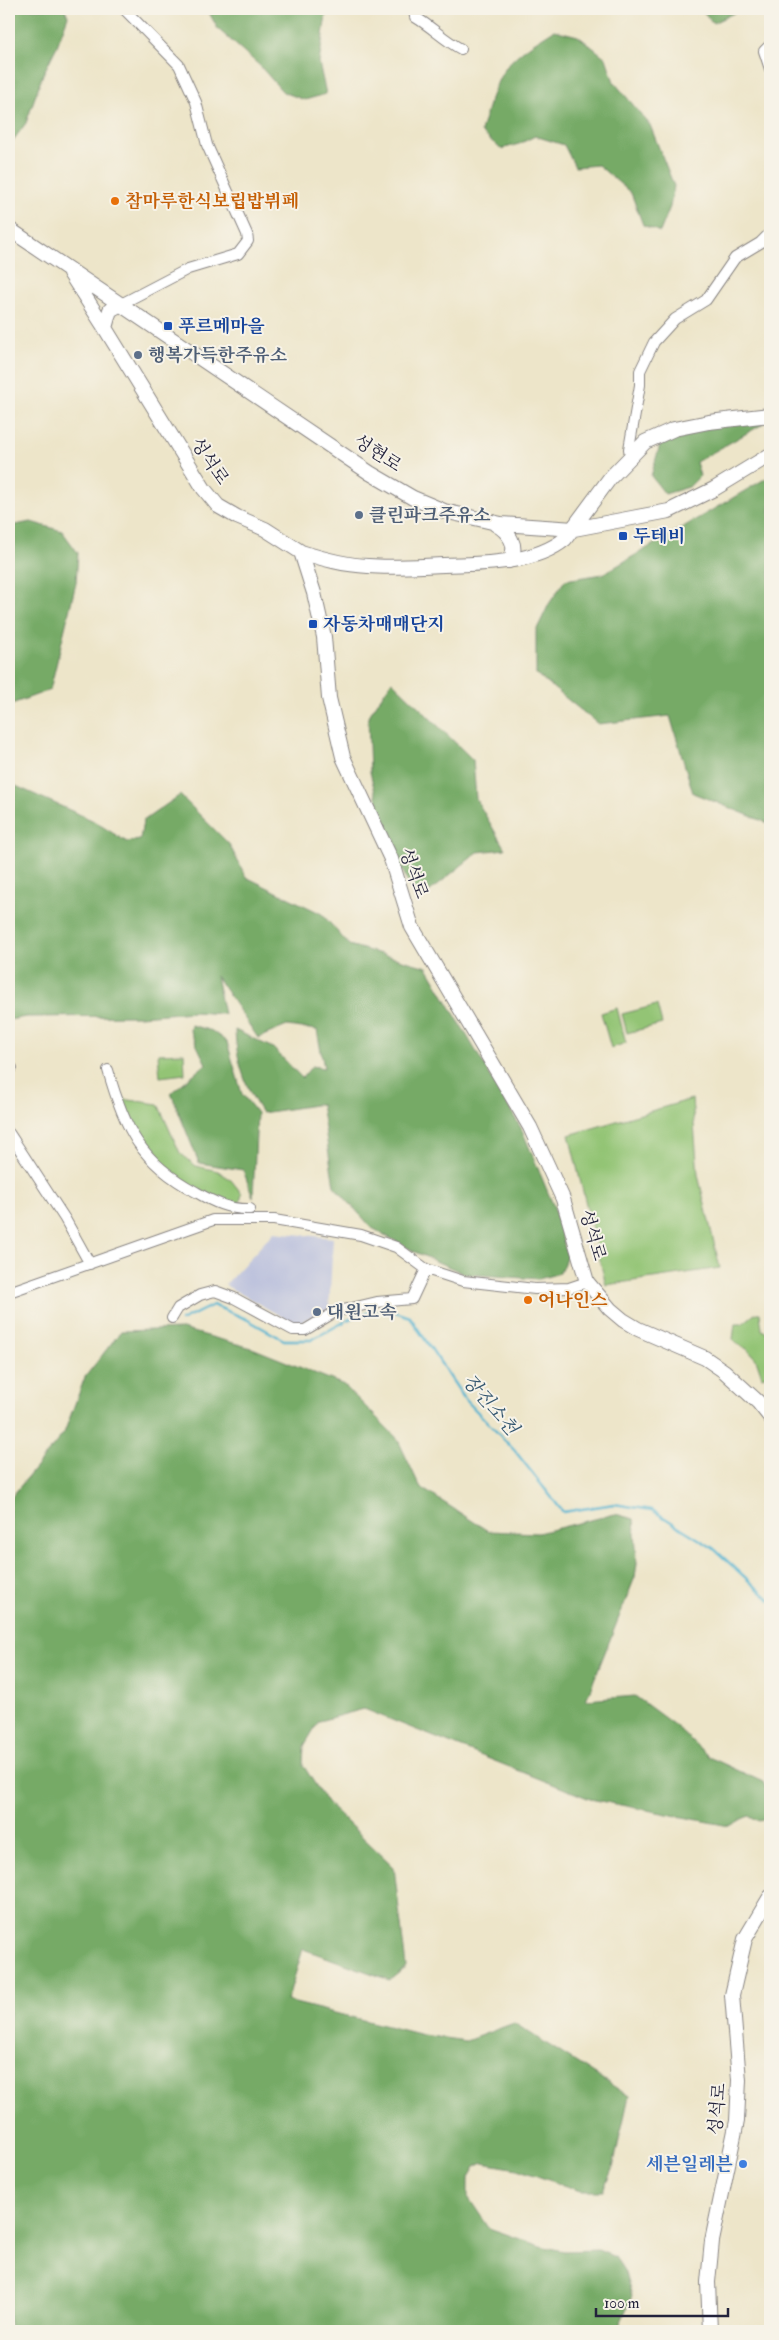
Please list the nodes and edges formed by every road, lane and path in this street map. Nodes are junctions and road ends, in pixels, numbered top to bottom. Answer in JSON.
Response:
{"nodes":[{"id":1,"x":124,"y":9,"type":"edge"},
{"id":2,"x":414,"y":9,"type":"edge"},
{"id":3,"x":770,"y":44,"type":"edge"},
{"id":4,"x":461,"y":49,"type":"dead end"},
{"id":5,"x":770,"y":69,"type":"edge"},
{"id":6,"x":9,"y":229,"type":"edge"},
{"id":7,"x":770,"y":233,"type":"edge"},
{"id":8,"x":66,"y":266,"type":"junction"},
{"id":9,"x":121,"y":304,"type":"junction"},
{"id":10,"x":105,"y":328,"type":"junction"},
{"id":11,"x":770,"y":415,"type":"edge"},
{"id":12,"x":630,"y":455,"type":"junction"},
{"id":13,"x":770,"y":455,"type":"edge"},
{"id":14,"x":490,"y":522,"type":"junction"},
{"id":15,"x":574,"y":529,"type":"junction"},
{"id":16,"x":300,"y":552,"type":"junction"},
{"id":17,"x":509,"y":561,"type":"junction"},
{"id":18,"x":108,"y":1070,"type":"dead end"},
{"id":19,"x":9,"y":1133,"type":"edge"},
{"id":20,"x":250,"y":1209,"type":"dead end"},
{"id":21,"x":90,"y":1264,"type":"junction"},
{"id":22,"x":426,"y":1269,"type":"junction"},
{"id":23,"x":587,"y":1282,"type":"junction"},
{"id":24,"x":9,"y":1292,"type":"edge"},
{"id":25,"x":172,"y":1318,"type":"dead end"},
{"id":26,"x":770,"y":1417,"type":"edge"},
{"id":27,"x":770,"y":1897,"type":"edge"},
{"id":28,"x":710,"y":2331,"type":"edge"}],
"edges":[{"from":1,"to":9,"type":"street"},
{"from":2,"to":4,"type":"street"},
{"from":3,"to":5,"type":"street"},
{"from":6,"to":8,"type":"street","name":"성현로"},
{"from":7,"to":12,"type":"street"},
{"from":8,"to":9,"type":"street","name":"성현로"},
{"from":8,"to":10,"type":"street","name":"성석로"},
{"from":9,"to":10,"type":"street"},
{"from":9,"to":14,"type":"street","name":"성현로"},
{"from":10,"to":16,"type":"street","name":"성석로"},
{"from":11,"to":12,"type":"street"},
{"from":12,"to":15,"type":"street"},
{"from":13,"to":15,"type":"street","name":"성현로"},
{"from":14,"to":15,"type":"street","name":"성현로"},
{"from":14,"to":17,"type":"street"},
{"from":15,"to":17,"type":"street"},
{"from":16,"to":17,"type":"street"},
{"from":16,"to":23,"type":"street","name":"성석로"},
{"from":18,"to":20,"type":"street"},
{"from":19,"to":21,"type":"street"},
{"from":21,"to":22,"type":"street"},
{"from":21,"to":24,"type":"street"},
{"from":22,"to":23,"type":"street"},
{"from":22,"to":25,"type":"street"},
{"from":23,"to":26,"type":"street","name":"성석로"},
{"from":27,"to":28,"type":"street","name":"성석로"}]}
